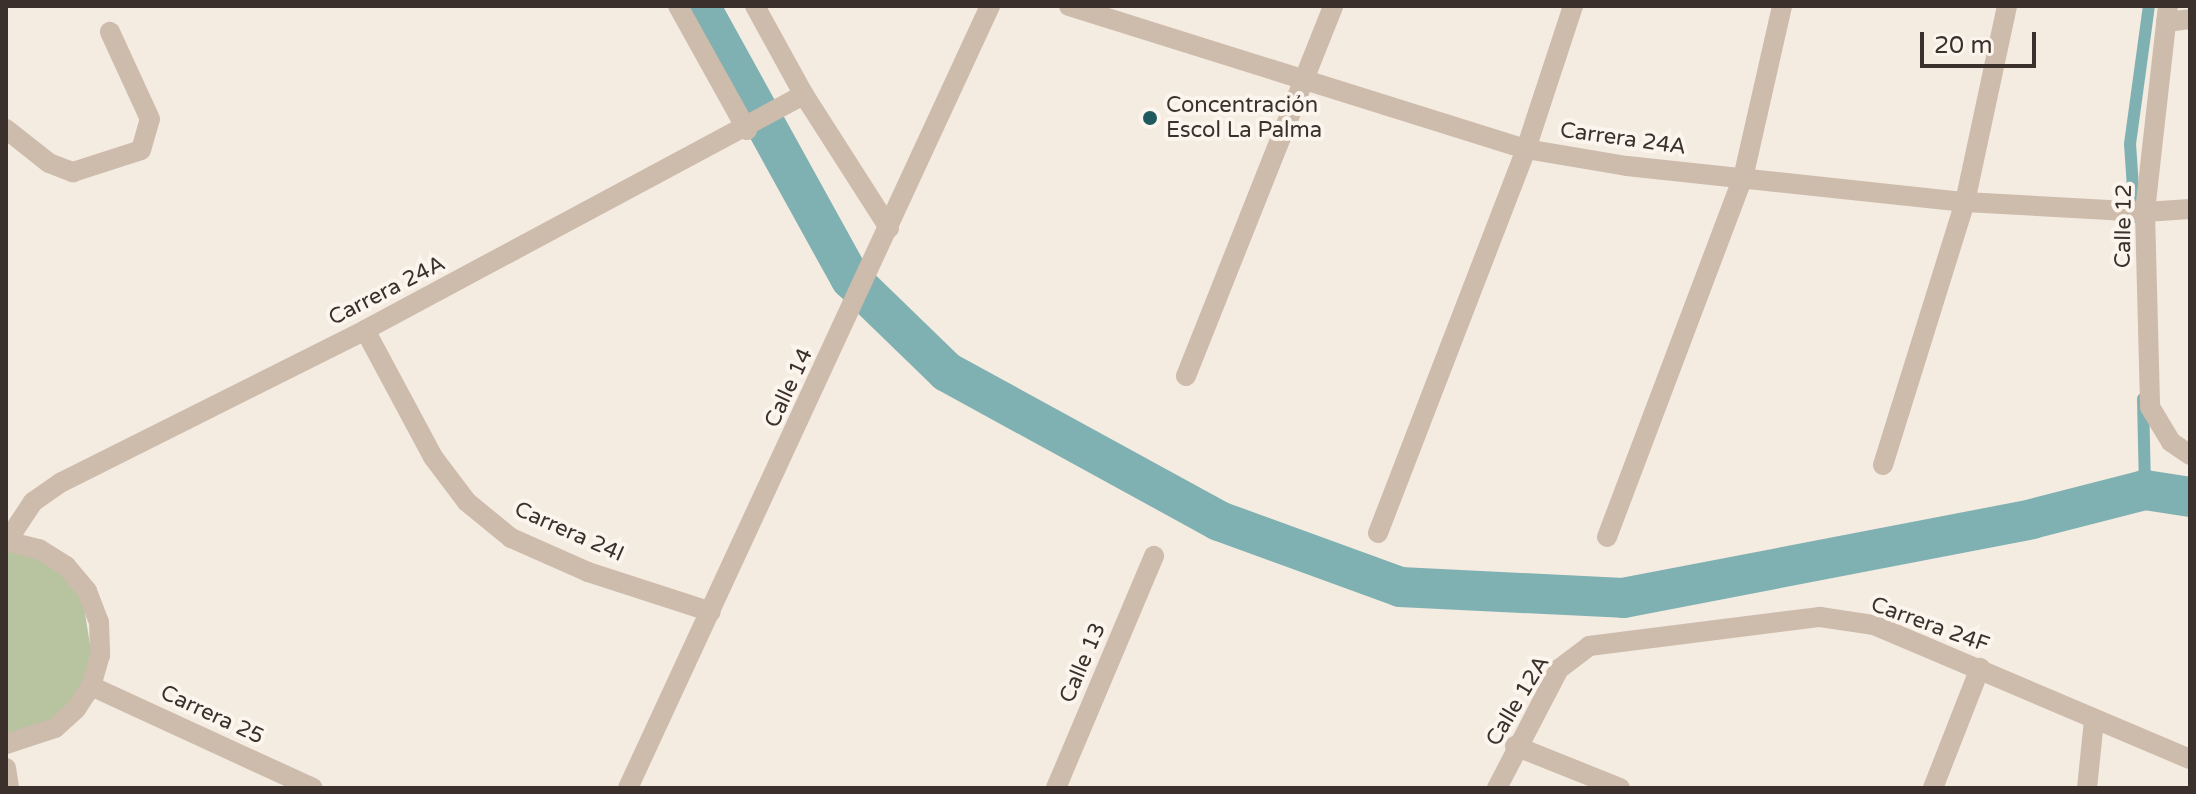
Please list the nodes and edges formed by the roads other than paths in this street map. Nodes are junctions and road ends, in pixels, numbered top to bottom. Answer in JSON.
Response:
{"nodes":[{"id":1,"x":678,"y":6,"type":"edge"},
{"id":2,"x":755,"y":6,"type":"edge"},
{"id":3,"x":990,"y":6,"type":"edge"},
{"id":4,"x":1069,"y":6,"type":"edge"},
{"id":5,"x":1333,"y":6,"type":"edge"},
{"id":6,"x":1573,"y":6,"type":"edge"},
{"id":7,"x":1782,"y":6,"type":"edge"},
{"id":8,"x":2007,"y":6,"type":"edge"},
{"id":9,"x":2167,"y":14,"type":"edge"},
{"id":10,"x":2190,"y":19,"type":"edge"},
{"id":11,"x":110,"y":32,"type":"dead end"},
{"id":12,"x":1306,"y":79,"type":"junction"},
{"id":13,"x":804,"y":95,"type":"junction"},
{"id":14,"x":6,"y":129,"type":"edge"},
{"id":15,"x":747,"y":130,"type":"junction"},
{"id":16,"x":1526,"y":149,"type":"junction"},
{"id":17,"x":1743,"y":178,"type":"junction"},
{"id":18,"x":1965,"y":202,"type":"junction"},
{"id":19,"x":2190,"y":209,"type":"edge"},
{"id":20,"x":2145,"y":212,"type":"junction"},
{"id":21,"x":889,"y":228,"type":"junction"},
{"id":22,"x":365,"y":330,"type":"junction"},
{"id":23,"x":1186,"y":376,"type":"dead end"},
{"id":24,"x":2190,"y":455,"type":"edge"},
{"id":25,"x":1883,"y":465,"type":"dead end"},
{"id":26,"x":1378,"y":533,"type":"dead end"},
{"id":27,"x":1607,"y":537,"type":"dead end"},
{"id":28,"x":6,"y":541,"type":"edge"},
{"id":29,"x":1154,"y":556,"type":"dead end"},
{"id":30,"x":711,"y":612,"type":"junction"},
{"id":31,"x":1589,"y":646,"type":"joint"},
{"id":32,"x":1980,"y":668,"type":"junction"},
{"id":33,"x":91,"y":686,"type":"junction"},
{"id":34,"x":2094,"y":720,"type":"junction"},
{"id":35,"x":6,"y":744,"type":"edge"},
{"id":36,"x":1515,"y":746,"type":"junction"},
{"id":37,"x":2190,"y":759,"type":"edge"},
{"id":38,"x":6,"y":768,"type":"edge"},
{"id":39,"x":9,"y":788,"type":"edge"},
{"id":40,"x":313,"y":788,"type":"edge"},
{"id":41,"x":628,"y":788,"type":"edge"},
{"id":42,"x":1056,"y":788,"type":"edge"},
{"id":43,"x":1497,"y":788,"type":"edge"},
{"id":44,"x":1620,"y":788,"type":"edge"},
{"id":45,"x":1933,"y":788,"type":"edge"},
{"id":46,"x":2087,"y":788,"type":"edge"}],
"edges":[{"from":1,"to":15,"type":"street"},
{"from":2,"to":13,"type":"street"},
{"from":3,"to":21,"type":"street","name":"Calle 14"},
{"from":4,"to":12,"type":"street","name":"Carrera 24A"},
{"from":5,"to":12,"type":"street"},
{"from":6,"to":16,"type":"street"},
{"from":7,"to":17,"type":"street"},
{"from":8,"to":18,"type":"street"},
{"from":9,"to":10,"type":"street"},
{"from":9,"to":20,"type":"street","name":"Calle 12"},
{"from":11,"to":14,"type":"street"},
{"from":12,"to":16,"type":"street","name":"Carrera 24A"},
{"from":12,"to":23,"type":"street"},
{"from":13,"to":15,"type":"street","name":"Carrera 24A"},
{"from":13,"to":21,"type":"street"},
{"from":15,"to":22,"type":"street","name":"Carrera 24A"},
{"from":16,"to":17,"type":"street","name":"Carrera 24A"},
{"from":16,"to":26,"type":"street"},
{"from":17,"to":18,"type":"street","name":"Carrera 24A"},
{"from":17,"to":27,"type":"street"},
{"from":18,"to":20,"type":"street","name":"Carrera 24A"},
{"from":18,"to":25,"type":"street"},
{"from":19,"to":20,"type":"street","name":"Carrera 24A"},
{"from":20,"to":24,"type":"street","name":"Calle 12"},
{"from":21,"to":30,"type":"street","name":"Calle 14"},
{"from":22,"to":28,"type":"street","name":"Carrera 24A"},
{"from":22,"to":30,"type":"street","name":"Carrera 24I"},
{"from":28,"to":33,"type":"street"},
{"from":29,"to":42,"type":"street","name":"Calle 13"},
{"from":30,"to":41,"type":"street","name":"Calle 14"},
{"from":31,"to":32,"type":"street","name":"Carrera 24F"},
{"from":31,"to":36,"type":"street","name":"Calle 12A"},
{"from":32,"to":34,"type":"street","name":"Carrera 24F"},
{"from":32,"to":45,"type":"street"},
{"from":33,"to":35,"type":"street"},
{"from":33,"to":40,"type":"street","name":"Carrera 25"},
{"from":34,"to":37,"type":"street","name":"Carrera 24F"},
{"from":34,"to":46,"type":"street"},
{"from":36,"to":43,"type":"street","name":"Calle 12A"},
{"from":36,"to":44,"type":"street"},
{"from":38,"to":39,"type":"street"}]}
